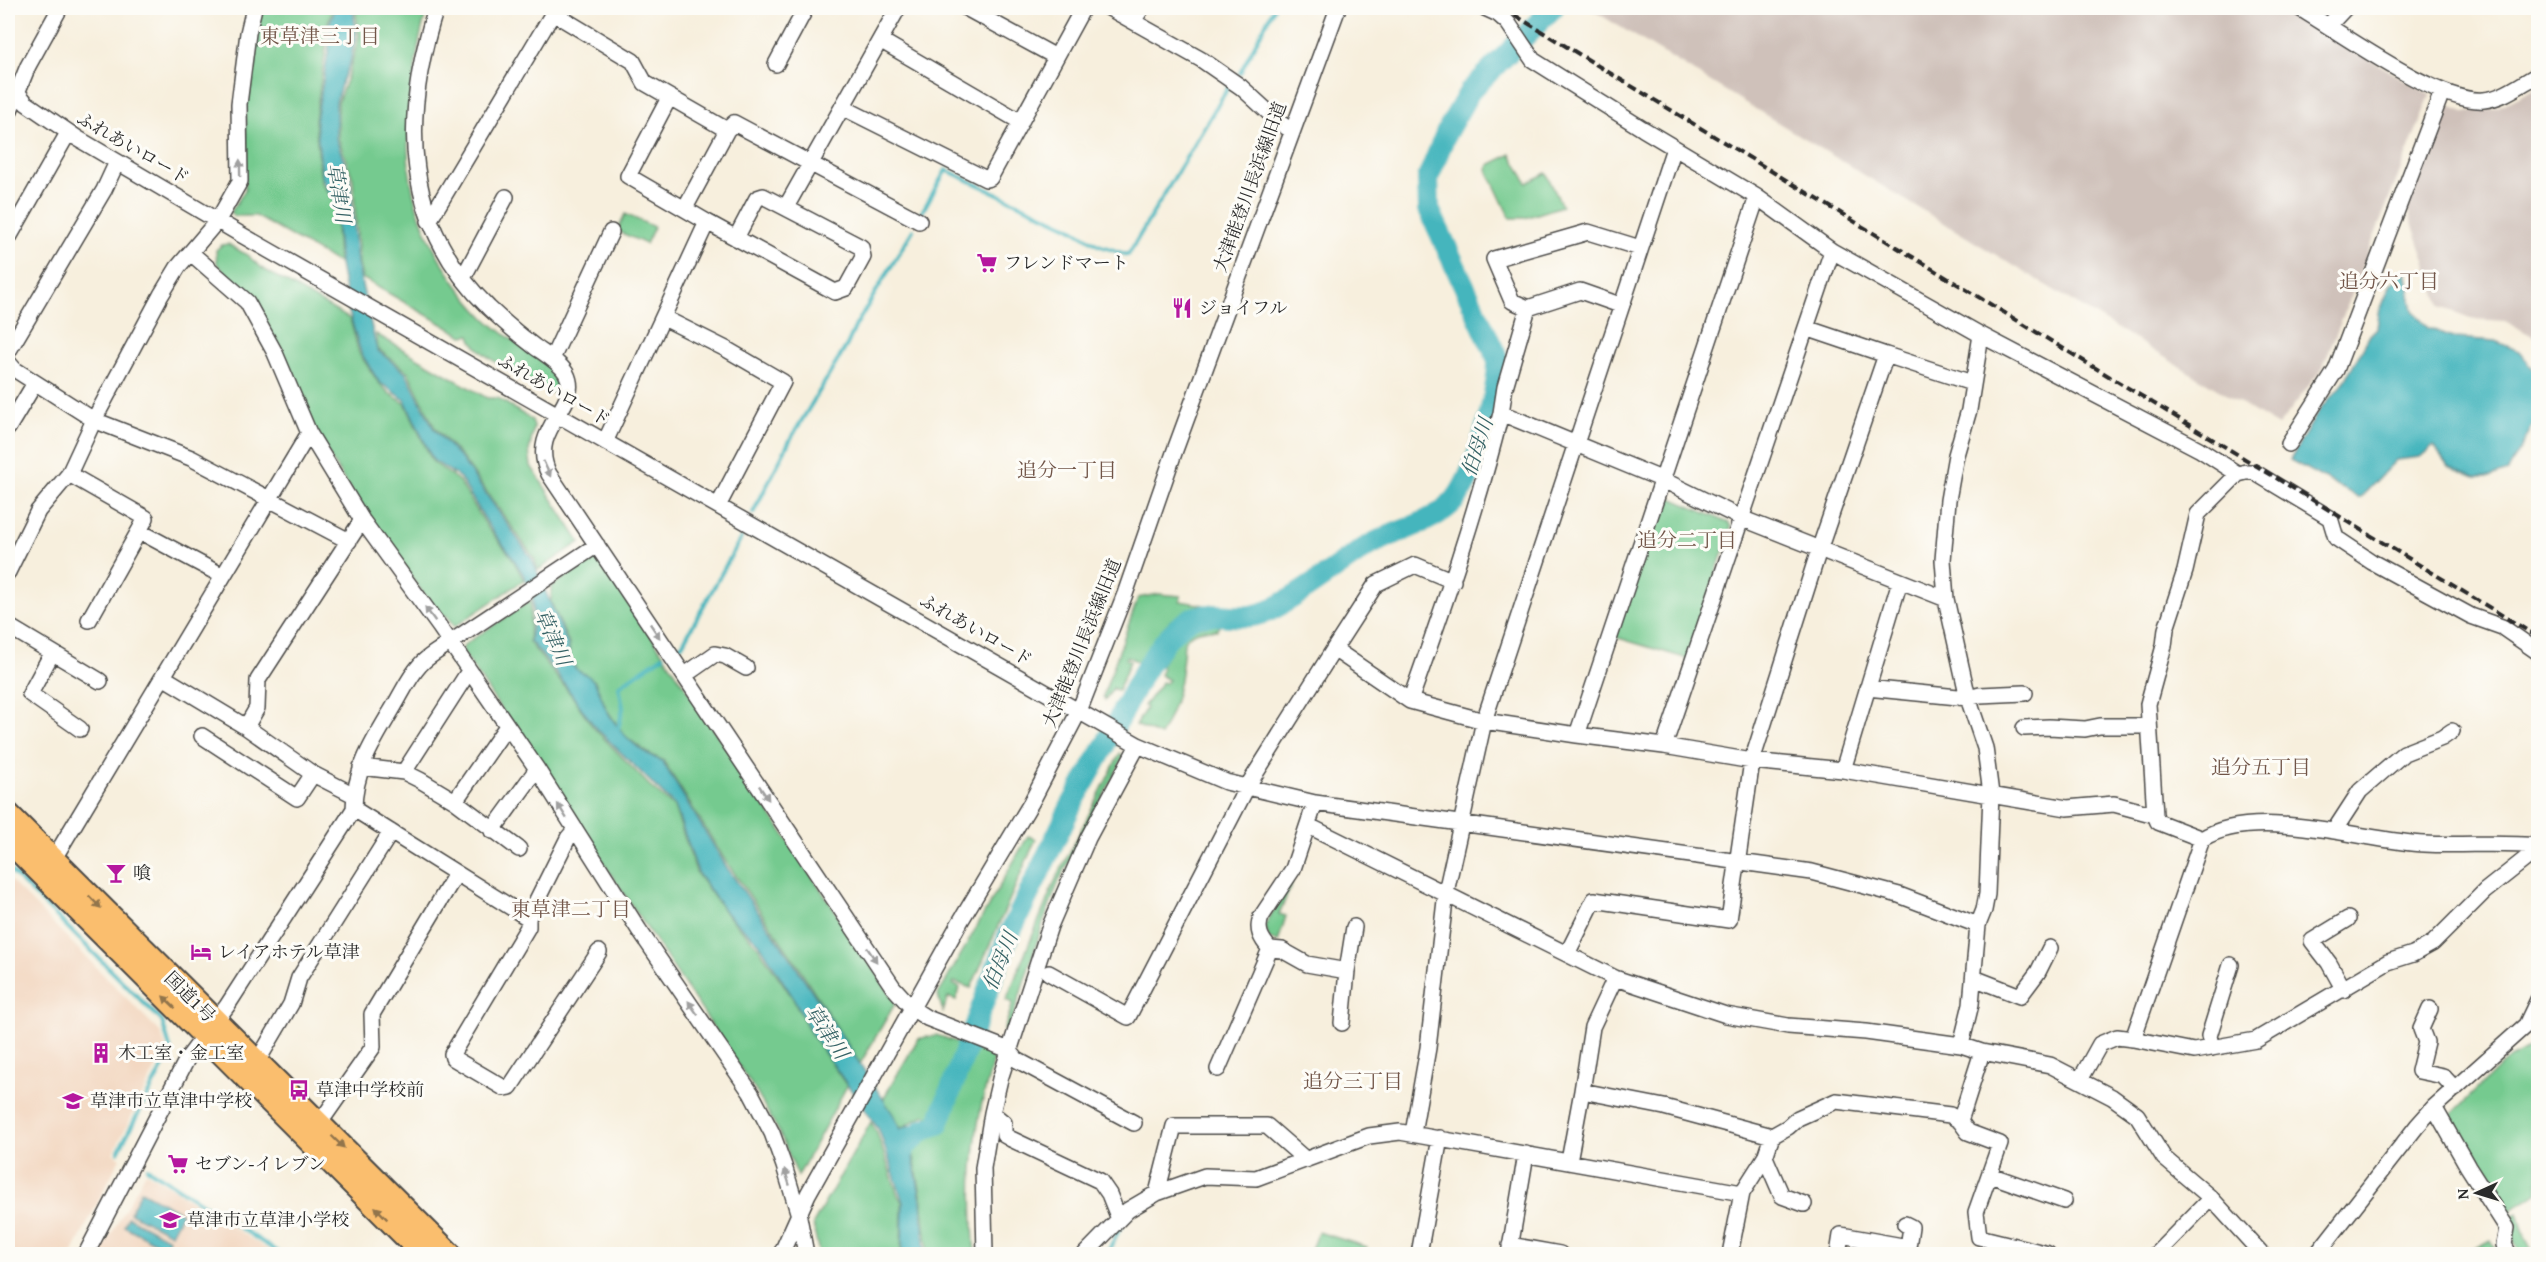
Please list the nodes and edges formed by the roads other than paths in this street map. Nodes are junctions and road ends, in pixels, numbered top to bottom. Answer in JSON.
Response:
{"nodes":[{"id":1,"x":60,"y":8,"type":"edge"},
{"id":2,"x":254,"y":8,"type":"edge"},
{"id":3,"x":436,"y":8,"type":"edge"},
{"id":4,"x":806,"y":8,"type":"edge"},
{"id":5,"x":898,"y":8,"type":"edge"},
{"id":6,"x":966,"y":8,"type":"edge"},
{"id":7,"x":1083,"y":8,"type":"edge"},
{"id":8,"x":1109,"y":8,"type":"edge"},
{"id":9,"x":1142,"y":8,"type":"edge"},
{"id":10,"x":1338,"y":8,"type":"edge"},
{"id":11,"x":1485,"y":8,"type":"edge"},
{"id":12,"x":2300,"y":8,"type":"edge"},
{"id":13,"x":555,"y":10,"type":"edge"},
{"id":14,"x":2336,"y":13,"type":"edge"},
{"id":15,"x":1133,"y":21,"type":"junction"},
{"id":16,"x":880,"y":40,"type":"junction"},
{"id":17,"x":1056,"y":57,"type":"junction"},
{"id":18,"x":776,"y":64,"type":"dead end"},
{"id":19,"x":2538,"y":75,"type":"edge"},
{"id":20,"x":12,"y":90,"type":"edge"},
{"id":21,"x":2442,"y":92,"type":"junction"},
{"id":22,"x":669,"y":98,"type":"junction"},
{"id":23,"x":842,"y":107,"type":"junction"},
{"id":24,"x":8,"y":116,"type":"edge"},
{"id":25,"x":1021,"y":122,"type":"junction"},
{"id":26,"x":727,"y":130,"type":"junction"},
{"id":27,"x":1292,"y":131,"type":"junction"},
{"id":28,"x":68,"y":132,"type":"junction"},
{"id":29,"x":1674,"y":148,"type":"junction"},
{"id":30,"x":117,"y":162,"type":"junction"},
{"id":31,"x":811,"y":163,"type":"junction"},
{"id":32,"x":506,"y":197,"type":"dead end"},
{"id":33,"x":1757,"y":197,"type":"junction"},
{"id":34,"x":786,"y":207,"type":"junction"},
{"id":35,"x":685,"y":208,"type":"junction"},
{"id":36,"x":218,"y":220,"type":"junction"},
{"id":37,"x":429,"y":221,"type":"junction"},
{"id":38,"x":919,"y":221,"type":"dead end"},
{"id":39,"x":707,"y":222,"type":"junction"},
{"id":40,"x":611,"y":232,"type":"dead end"},
{"id":41,"x":736,"y":238,"type":"junction"},
{"id":42,"x":8,"y":239,"type":"edge"},
{"id":43,"x":1640,"y":248,"type":"junction"},
{"id":44,"x":1832,"y":251,"type":"junction"},
{"id":45,"x":191,"y":254,"type":"junction"},
{"id":46,"x":462,"y":278,"type":"junction"},
{"id":47,"x":1620,"y":305,"type":"junction"},
{"id":48,"x":1528,"y":308,"type":"junction"},
{"id":49,"x":664,"y":318,"type":"junction"},
{"id":50,"x":1806,"y":328,"type":"junction"},
{"id":51,"x":1981,"y":335,"type":"junction"},
{"id":52,"x":8,"y":351,"type":"edge"},
{"id":53,"x":1886,"y":355,"type":"junction"},
{"id":54,"x":552,"y":359,"type":"junction"},
{"id":55,"x":8,"y":362,"type":"edge"},
{"id":56,"x":35,"y":383,"type":"junction"},
{"id":57,"x":1971,"y":383,"type":"junction"},
{"id":58,"x":1501,"y":412,"type":"junction"},
{"id":59,"x":558,"y":415,"type":"junction"},
{"id":60,"x":94,"y":420,"type":"junction"},
{"id":61,"x":8,"y":428,"type":"edge"},
{"id":62,"x":309,"y":433,"type":"junction"},
{"id":63,"x":605,"y":442,"type":"junction"},
{"id":64,"x":1575,"y":444,"type":"junction"},
{"id":65,"x":2289,"y":444,"type":"dead end"},
{"id":66,"x":69,"y":474,"type":"junction"},
{"id":67,"x":2238,"y":474,"type":"junction"},
{"id":68,"x":1662,"y":479,"type":"junction"},
{"id":69,"x":270,"y":498,"type":"junction"},
{"id":70,"x":718,"y":506,"type":"junction"},
{"id":71,"x":1741,"y":518,"type":"junction"},
{"id":72,"x":362,"y":520,"type":"junction"},
{"id":73,"x":139,"y":531,"type":"junction"},
{"id":74,"x":349,"y":541,"type":"junction"},
{"id":75,"x":597,"y":545,"type":"junction"},
{"id":76,"x":1819,"y":550,"type":"junction"},
{"id":77,"x":8,"y":572,"type":"edge"},
{"id":78,"x":223,"y":576,"type":"junction"},
{"id":79,"x":1453,"y":581,"type":"junction"},
{"id":80,"x":1900,"y":581,"type":"junction"},
{"id":81,"x":1946,"y":599,"type":"junction"},
{"id":82,"x":88,"y":620,"type":"dead end"},
{"id":83,"x":8,"y":626,"type":"edge"},
{"id":84,"x":455,"y":641,"type":"junction"},
{"id":85,"x":1334,"y":649,"type":"junction"},
{"id":86,"x":52,"y":652,"type":"junction"},
{"id":87,"x":2538,"y":652,"type":"edge"},
{"id":88,"x":746,"y":668,"type":"dead end"},
{"id":89,"x":469,"y":671,"type":"junction"},
{"id":90,"x":685,"y":675,"type":"junction"},
{"id":91,"x":163,"y":677,"type":"junction"},
{"id":92,"x":100,"y":681,"type":"dead end"},
{"id":93,"x":1867,"y":688,"type":"junction"},
{"id":94,"x":2025,"y":693,"type":"dead end"},
{"id":95,"x":1968,"y":698,"type":"junction"},
{"id":96,"x":1410,"y":701,"type":"junction"},
{"id":97,"x":1079,"y":711,"type":"junction"},
{"id":98,"x":1484,"y":721,"type":"junction"},
{"id":99,"x":507,"y":726,"type":"junction"},
{"id":100,"x":2148,"y":726,"type":"junction"},
{"id":101,"x":246,"y":727,"type":"junction"},
{"id":102,"x":2024,"y":728,"type":"dead end"},
{"id":103,"x":80,"y":729,"type":"dead end"},
{"id":104,"x":2452,"y":731,"type":"dead end"},
{"id":105,"x":1577,"y":735,"type":"junction"},
{"id":106,"x":202,"y":736,"type":"dead end"},
{"id":107,"x":1134,"y":743,"type":"junction"},
{"id":108,"x":1664,"y":746,"type":"junction"},
{"id":109,"x":1752,"y":762,"type":"junction"},
{"id":110,"x":361,"y":767,"type":"junction"},
{"id":111,"x":537,"y":770,"type":"junction"},
{"id":112,"x":1842,"y":770,"type":"junction"},
{"id":113,"x":404,"y":772,"type":"junction"},
{"id":114,"x":314,"y":774,"type":"junction"},
{"id":115,"x":1247,"y":788,"type":"junction"},
{"id":116,"x":1991,"y":794,"type":"junction"},
{"id":117,"x":455,"y":801,"type":"junction"},
{"id":118,"x":354,"y":802,"type":"junction"},
{"id":119,"x":1315,"y":803,"type":"junction"},
{"id":120,"x":8,"y":814,"type":"edge"},
{"id":121,"x":2155,"y":815,"type":"junction"},
{"id":122,"x":1461,"y":825,"type":"junction"},
{"id":123,"x":1309,"y":826,"type":"junction"},
{"id":124,"x":492,"y":831,"type":"junction"},
{"id":125,"x":574,"y":831,"type":"junction"},
{"id":126,"x":2334,"y":831,"type":"junction"},
{"id":127,"x":391,"y":832,"type":"junction"},
{"id":128,"x":2202,"y":839,"type":"junction"},
{"id":129,"x":8,"y":840,"type":"edge"},
{"id":130,"x":2538,"y":848,"type":"edge"},
{"id":131,"x":519,"y":849,"type":"dead end"},
{"id":132,"x":1737,"y":862,"type":"junction"},
{"id":133,"x":48,"y":867,"type":"junction"},
{"id":134,"x":456,"y":874,"type":"junction"},
{"id":135,"x":1446,"y":892,"type":"junction"},
{"id":136,"x":528,"y":918,"type":"junction"},
{"id":137,"x":2348,"y":919,"type":"dead end"},
{"id":138,"x":1978,"y":925,"type":"junction"},
{"id":139,"x":1354,"y":927,"type":"dead end"},
{"id":140,"x":2050,"y":948,"type":"dead end"},
{"id":141,"x":1270,"y":949,"type":"junction"},
{"id":142,"x":599,"y":952,"type":"dead end"},
{"id":143,"x":1567,"y":954,"type":"junction"},
{"id":144,"x":2231,"y":965,"type":"dead end"},
{"id":145,"x":1347,"y":970,"type":"junction"},
{"id":146,"x":1048,"y":973,"type":"dead end"},
{"id":147,"x":1615,"y":978,"type":"junction"},
{"id":148,"x":1974,"y":978,"type":"junction"},
{"id":149,"x":2344,"y":990,"type":"junction"},
{"id":150,"x":2538,"y":1000,"type":"edge"},
{"id":151,"x":913,"y":1009,"type":"junction"},
{"id":152,"x":2430,"y":1009,"type":"dead end"},
{"id":153,"x":1342,"y":1023,"type":"dead end"},
{"id":154,"x":210,"y":1029,"type":"junction"},
{"id":155,"x":2133,"y":1039,"type":"junction"},
{"id":156,"x":1961,"y":1046,"type":"junction"},
{"id":157,"x":1002,"y":1047,"type":"junction"},
{"id":158,"x":2212,"y":1048,"type":"junction"},
{"id":159,"x":1982,"y":1052,"type":"junction"},
{"id":160,"x":257,"y":1062,"type":"junction"},
{"id":161,"x":1218,"y":1069,"type":"dead end"},
{"id":162,"x":2080,"y":1080,"type":"junction"},
{"id":163,"x":2455,"y":1089,"type":"junction"},
{"id":164,"x":1582,"y":1091,"type":"junction"},
{"id":165,"x":2434,"y":1107,"type":"junction"},
{"id":166,"x":992,"y":1113,"type":"junction"},
{"id":167,"x":1960,"y":1122,"type":"junction"},
{"id":168,"x":1134,"y":1123,"type":"dead end"},
{"id":169,"x":319,"y":1124,"type":"junction"},
{"id":170,"x":1413,"y":1133,"type":"junction"},
{"id":171,"x":1772,"y":1136,"type":"junction"},
{"id":172,"x":1440,"y":1138,"type":"junction"},
{"id":173,"x":1526,"y":1154,"type":"junction"},
{"id":174,"x":1765,"y":1157,"type":"junction"},
{"id":175,"x":1306,"y":1160,"type":"junction"},
{"id":176,"x":1569,"y":1161,"type":"junction"},
{"id":177,"x":1990,"y":1175,"type":"junction"},
{"id":178,"x":1742,"y":1193,"type":"junction"},
{"id":179,"x":1157,"y":1194,"type":"junction"},
{"id":180,"x":2211,"y":1198,"type":"junction"},
{"id":181,"x":2064,"y":1201,"type":"dead end"},
{"id":182,"x":1804,"y":1204,"type":"dead end"},
{"id":183,"x":798,"y":1212,"type":"junction"},
{"id":184,"x":1119,"y":1219,"type":"junction"},
{"id":185,"x":1905,"y":1224,"type":"dead end"},
{"id":186,"x":1509,"y":1250,"type":"edge"},
{"id":187,"x":86,"y":1254,"type":"edge"},
{"id":188,"x":423,"y":1254,"type":"edge"},
{"id":189,"x":450,"y":1254,"type":"edge"},
{"id":190,"x":781,"y":1254,"type":"edge"},
{"id":191,"x":804,"y":1254,"type":"edge"},
{"id":192,"x":985,"y":1254,"type":"edge"},
{"id":193,"x":1085,"y":1254,"type":"edge"},
{"id":194,"x":1419,"y":1254,"type":"edge"},
{"id":195,"x":1560,"y":1254,"type":"edge"},
{"id":196,"x":1730,"y":1254,"type":"edge"},
{"id":197,"x":1838,"y":1254,"type":"edge"},
{"id":198,"x":2041,"y":1254,"type":"edge"},
{"id":199,"x":2156,"y":1254,"type":"edge"},
{"id":200,"x":2262,"y":1254,"type":"edge"},
{"id":201,"x":2319,"y":1254,"type":"edge"},
{"id":202,"x":2509,"y":1254,"type":"edge"}],
"edges":[{"from":1,"to":20,"type":"street"},
{"from":36,"to":2,"type":"street","one_way":true},
{"from":3,"to":37,"type":"street"},
{"from":4,"to":18,"type":"street"},
{"from":5,"to":16,"type":"street"},
{"from":6,"to":17,"type":"street"},
{"from":7,"to":17,"type":"street"},
{"from":8,"to":15,"type":"street"},
{"from":9,"to":15,"type":"street"},
{"from":10,"to":27,"type":"street","name":"大津能登川長浜線旧道"},
{"from":11,"to":29,"type":"street"},
{"from":12,"to":14,"type":"street"},
{"from":13,"to":22,"type":"street"},
{"from":13,"to":37,"type":"street"},
{"from":14,"to":21,"type":"street"},
{"from":15,"to":27,"type":"street"},
{"from":16,"to":23,"type":"street"},
{"from":16,"to":25,"type":"street"},
{"from":17,"to":25,"type":"street"},
{"from":19,"to":21,"type":"street"},
{"from":20,"to":24,"type":"street"},
{"from":20,"to":28,"type":"street","name":"ふれあいロード"},
{"from":21,"to":65,"type":"street"},
{"from":22,"to":26,"type":"street"},
{"from":22,"to":35,"type":"street"},
{"from":23,"to":25,"type":"street"},
{"from":23,"to":31,"type":"street"},
{"from":26,"to":31,"type":"street"},
{"from":26,"to":35,"type":"street"},
{"from":27,"to":97,"type":"street","name":"大津能登川長浜線旧道"},
{"from":28,"to":30,"type":"street","name":"ふれあいロード"},
{"from":28,"to":42,"type":"street"},
{"from":29,"to":33,"type":"street"},
{"from":29,"to":43,"type":"street"},
{"from":30,"to":36,"type":"street","name":"ふれあいロード"},
{"from":30,"to":52,"type":"street"},
{"from":31,"to":34,"type":"street"},
{"from":31,"to":38,"type":"street"},
{"from":32,"to":46,"type":"street"},
{"from":33,"to":44,"type":"street"},
{"from":33,"to":68,"type":"street"},
{"from":34,"to":41,"type":"street"},
{"from":34,"to":41,"type":"street"},
{"from":35,"to":39,"type":"street"},
{"from":36,"to":45,"type":"street"},
{"from":36,"to":59,"type":"street","name":"ふれあいロード"},
{"from":37,"to":46,"type":"street"},
{"from":39,"to":41,"type":"street"},
{"from":39,"to":49,"type":"street"},
{"from":40,"to":54,"type":"street"},
{"from":43,"to":47,"type":"street"},
{"from":43,"to":48,"type":"street"},
{"from":44,"to":50,"type":"street"},
{"from":44,"to":51,"type":"street"},
{"from":45,"to":60,"type":"street"},
{"from":45,"to":62,"type":"street"},
{"from":46,"to":54,"type":"street"},
{"from":47,"to":48,"type":"street"},
{"from":47,"to":64,"type":"street"},
{"from":48,"to":58,"type":"street"},
{"from":49,"to":63,"type":"street"},
{"from":49,"to":70,"type":"street"},
{"from":50,"to":53,"type":"street"},
{"from":50,"to":71,"type":"street"},
{"from":51,"to":57,"type":"street"},
{"from":51,"to":67,"type":"street"},
{"from":53,"to":57,"type":"street"},
{"from":53,"to":76,"type":"street"},
{"from":54,"to":59,"type":"street"},
{"from":55,"to":56,"type":"street"},
{"from":56,"to":60,"type":"street"},
{"from":56,"to":61,"type":"street"},
{"from":57,"to":81,"type":"street"},
{"from":58,"to":64,"type":"street"},
{"from":58,"to":79,"type":"street"},
{"from":59,"to":63,"type":"street","name":"ふれあいロード"},
{"from":59,"to":75,"type":"street","one_way":true},
{"from":60,"to":66,"type":"street"},
{"from":60,"to":69,"type":"street"},
{"from":62,"to":69,"type":"street"},
{"from":62,"to":72,"type":"street"},
{"from":63,"to":70,"type":"street","name":"ふれあいロード"},
{"from":64,"to":68,"type":"street"},
{"from":64,"to":98,"type":"street"},
{"from":66,"to":73,"type":"street"},
{"from":66,"to":77,"type":"street"},
{"from":67,"to":87,"type":"street"},
{"from":67,"to":100,"type":"street"},
{"from":68,"to":71,"type":"street"},
{"from":68,"to":105,"type":"street"},
{"from":69,"to":74,"type":"street"},
{"from":69,"to":78,"type":"street"},
{"from":70,"to":97,"type":"street","name":"ふれあいロード"},
{"from":71,"to":76,"type":"street"},
{"from":71,"to":108,"type":"street"},
{"from":72,"to":74,"type":"street"},
{"from":84,"to":72,"type":"street","one_way":true},
{"from":73,"to":78,"type":"street"},
{"from":73,"to":82,"type":"street"},
{"from":74,"to":101,"type":"street"},
{"from":75,"to":84,"type":"street"},
{"from":75,"to":90,"type":"street","one_way":true},
{"from":76,"to":80,"type":"street"},
{"from":76,"to":109,"type":"street"},
{"from":78,"to":91,"type":"street"},
{"from":79,"to":85,"type":"street"},
{"from":79,"to":96,"type":"street"},
{"from":80,"to":81,"type":"street"},
{"from":80,"to":93,"type":"street"},
{"from":81,"to":95,"type":"street"},
{"from":83,"to":86,"type":"street"},
{"from":84,"to":89,"type":"street"},
{"from":84,"to":110,"type":"street"},
{"from":85,"to":96,"type":"street"},
{"from":85,"to":115,"type":"street"},
{"from":86,"to":92,"type":"street"},
{"from":86,"to":103,"type":"street"},
{"from":88,"to":90,"type":"street"},
{"from":89,"to":99,"type":"street"},
{"from":89,"to":113,"type":"street"},
{"from":90,"to":151,"type":"street","one_way":true},
{"from":91,"to":101,"type":"street"},
{"from":91,"to":133,"type":"street"},
{"from":93,"to":95,"type":"street"},
{"from":93,"to":112,"type":"street"},
{"from":94,"to":95,"type":"street"},
{"from":95,"to":116,"type":"street"},
{"from":96,"to":98,"type":"street"},
{"from":97,"to":107,"type":"street","name":"ふれあいロード"},
{"from":97,"to":151,"type":"street","name":"大津能登川長浜線旧道"},
{"from":98,"to":105,"type":"street"},
{"from":98,"to":122,"type":"street"},
{"from":99,"to":111,"type":"street"},
{"from":99,"to":117,"type":"street"},
{"from":100,"to":102,"type":"street"},
{"from":100,"to":121,"type":"street"},
{"from":101,"to":114,"type":"street"},
{"from":104,"to":126,"type":"street"},
{"from":105,"to":108,"type":"street"},
{"from":106,"to":114,"type":"street"},
{"from":107,"to":115,"type":"street","name":"ふれあいロード"},
{"from":107,"to":157,"type":"street"},
{"from":108,"to":109,"type":"street"},
{"from":109,"to":112,"type":"street"},
{"from":109,"to":132,"type":"street"},
{"from":110,"to":113,"type":"street"},
{"from":110,"to":118,"type":"street"},
{"from":111,"to":124,"type":"street"},
{"from":125,"to":111,"type":"street","one_way":true},
{"from":112,"to":116,"type":"street"},
{"from":113,"to":117,"type":"street"},
{"from":114,"to":118,"type":"street"},
{"from":115,"to":119,"type":"street","name":"ふれあいロード"},
{"from":115,"to":146,"type":"street"},
{"from":116,"to":121,"type":"street"},
{"from":116,"to":138,"type":"street"},
{"from":117,"to":124,"type":"street"},
{"from":118,"to":127,"type":"street"},
{"from":118,"to":154,"type":"street"},
{"from":119,"to":122,"type":"street","name":"ふれあいロード"},
{"from":119,"to":123,"type":"street"},
{"from":120,"to":133,"type":"highway","name":"国道1号"},
{"from":121,"to":128,"type":"street"},
{"from":122,"to":132,"type":"street","name":"ふれあいロード"},
{"from":122,"to":135,"type":"street"},
{"from":123,"to":135,"type":"street"},
{"from":123,"to":141,"type":"street"},
{"from":124,"to":131,"type":"street"},
{"from":125,"to":136,"type":"street"},
{"from":183,"to":125,"type":"street","one_way":true},
{"from":126,"to":128,"type":"street"},
{"from":126,"to":130,"type":"street"},
{"from":127,"to":134,"type":"street"},
{"from":127,"to":160,"type":"street"},
{"from":128,"to":155,"type":"street"},
{"from":129,"to":133,"type":"highway","name":"国道1号"},
{"from":130,"to":149,"type":"street"},
{"from":132,"to":138,"type":"street","name":"ふれあいロード"},
{"from":132,"to":143,"type":"street"},
{"from":133,"to":154,"type":"highway","name":"国道1号"},
{"from":134,"to":136,"type":"street"},
{"from":134,"to":169,"type":"street"},
{"from":135,"to":143,"type":"street"},
{"from":135,"to":170,"type":"street"},
{"from":136,"to":142,"type":"street"},
{"from":137,"to":149,"type":"street"},
{"from":138,"to":148,"type":"street"},
{"from":139,"to":145,"type":"street"},
{"from":140,"to":148,"type":"street"},
{"from":141,"to":145,"type":"street"},
{"from":141,"to":161,"type":"street"},
{"from":143,"to":147,"type":"street"},
{"from":144,"to":158,"type":"street"},
{"from":145,"to":153,"type":"street"},
{"from":147,"to":156,"type":"street"},
{"from":147,"to":164,"type":"street"},
{"from":148,"to":156,"type":"street"},
{"from":149,"to":158,"type":"street"},
{"from":150,"to":163,"type":"street"},
{"from":151,"to":157,"type":"street"},
{"from":151,"to":183,"type":"street","name":"大津能登川長浜線旧道"},
{"from":152,"to":163,"type":"street"},
{"from":154,"to":160,"type":"highway","name":"国道1号"},
{"from":154,"to":187,"type":"street"},
{"from":188,"to":154,"type":"highway","name":"国道1号","one_way":true},
{"from":155,"to":158,"type":"street"},
{"from":155,"to":162,"type":"street"},
{"from":156,"to":159,"type":"street"},
{"from":157,"to":166,"type":"street"},
{"from":157,"to":168,"type":"street"},
{"from":159,"to":162,"type":"street"},
{"from":159,"to":167,"type":"street"},
{"from":160,"to":169,"type":"highway","name":"国道1号"},
{"from":162,"to":180,"type":"street"},
{"from":163,"to":165,"type":"street"},
{"from":164,"to":171,"type":"street"},
{"from":164,"to":176,"type":"street"},
{"from":165,"to":201,"type":"street"},
{"from":165,"to":202,"type":"street"},
{"from":166,"to":184,"type":"street"},
{"from":166,"to":192,"type":"street"},
{"from":167,"to":171,"type":"street"},
{"from":167,"to":177,"type":"street"},
{"from":169,"to":189,"type":"highway","name":"国道1号","one_way":true},
{"from":170,"to":172,"type":"street"},
{"from":170,"to":175,"type":"street"},
{"from":171,"to":174,"type":"street"},
{"from":172,"to":173,"type":"street"},
{"from":172,"to":194,"type":"street"},
{"from":173,"to":176,"type":"street"},
{"from":173,"to":186,"type":"street"},
{"from":174,"to":178,"type":"street"},
{"from":174,"to":182,"type":"street"},
{"from":175,"to":179,"type":"street"},
{"from":175,"to":179,"type":"street"},
{"from":176,"to":178,"type":"street"},
{"from":177,"to":181,"type":"street"},
{"from":177,"to":198,"type":"street"},
{"from":178,"to":196,"type":"street"},
{"from":179,"to":184,"type":"street"},
{"from":180,"to":199,"type":"street"},
{"from":180,"to":200,"type":"street"},
{"from":183,"to":190,"type":"street","name":"大津能登川長浜線旧道"},
{"from":183,"to":191,"type":"street"},
{"from":184,"to":193,"type":"street"},
{"from":185,"to":197,"type":"street"},
{"from":186,"to":195,"type":"street"},
{"from":190,"to":191,"type":"street"}]}
